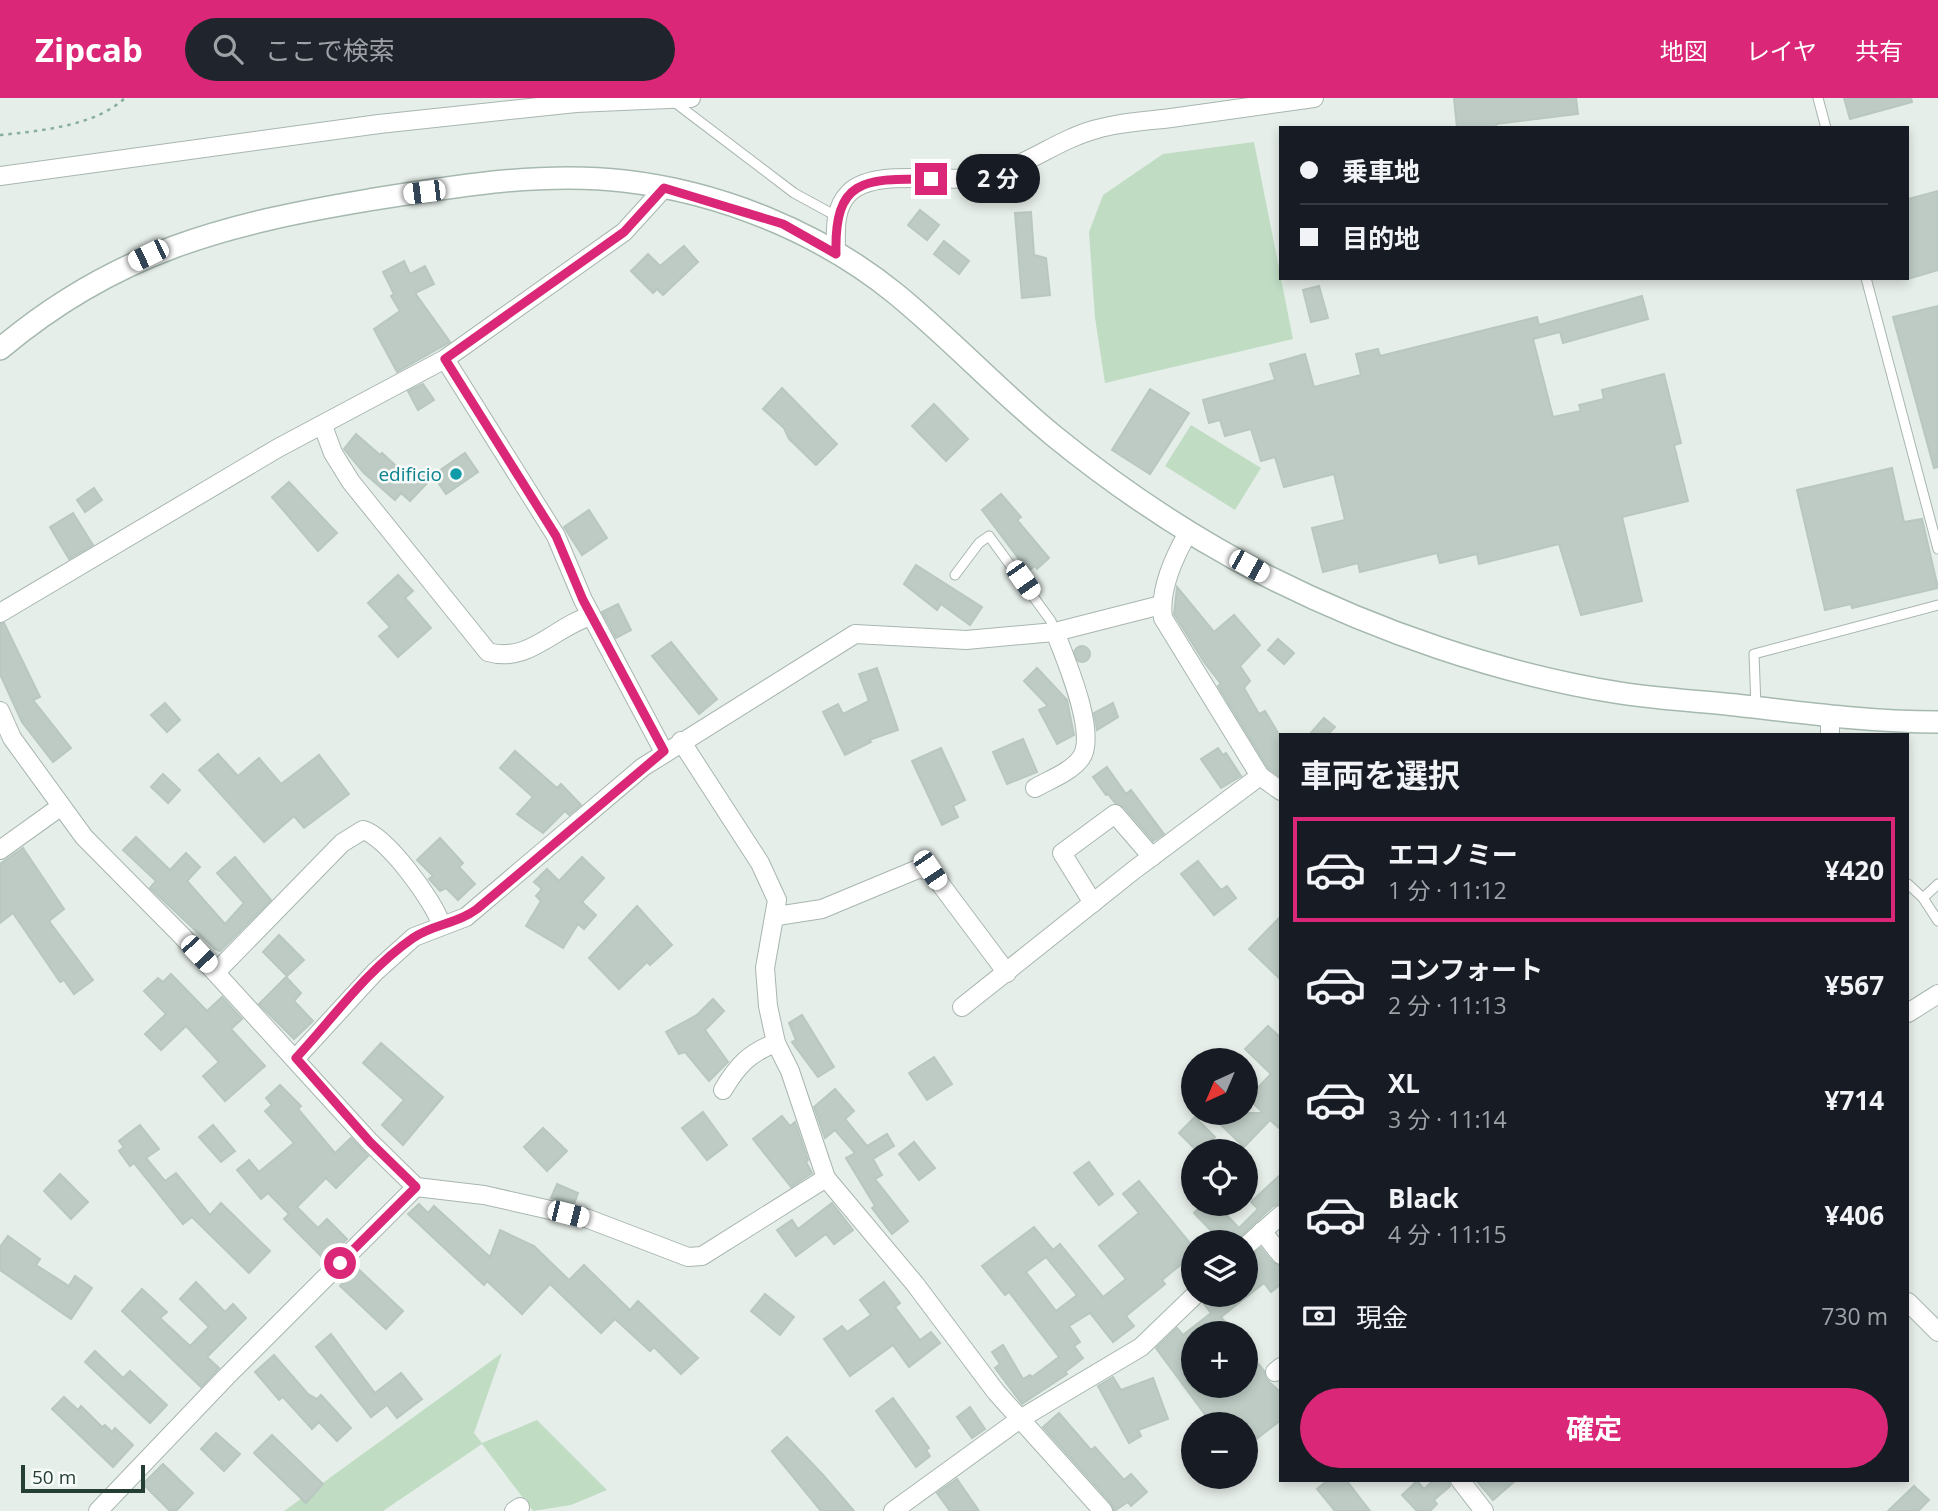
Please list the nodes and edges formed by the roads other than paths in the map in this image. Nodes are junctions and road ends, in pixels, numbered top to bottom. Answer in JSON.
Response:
{"nodes":[{"id":1,"x":691,"y":98,"type":"edge"},
{"id":2,"x":1314,"y":98,"type":"edge"},
{"id":3,"x":1818,"y":98,"type":"edge"},
{"id":4,"x":671,"y":100,"type":"edge"},
{"id":5,"x":1825,"y":126,"type":"edge"},
{"id":6,"x":0,"y":176,"type":"edge"},
{"id":7,"x":664,"y":188,"type":"junction"},
{"id":8,"x":838,"y":216,"type":"junction"},
{"id":9,"x":836,"y":254,"type":"junction"},
{"id":10,"x":1867,"y":280,"type":"edge"},
{"id":11,"x":0,"y":349,"type":"edge"},
{"id":12,"x":445,"y":359,"type":"junction"},
{"id":13,"x":323,"y":426,"type":"junction"},
{"id":14,"x":1189,"y":531,"type":"junction"},
{"id":15,"x":1938,"y":549,"type":"edge"},
{"id":16,"x":955,"y":575,"type":"dead end"},
{"id":17,"x":1161,"y":605,"type":"junction"},
{"id":18,"x":1938,"y":606,"type":"edge"},
{"id":19,"x":0,"y":613,"type":"edge"},
{"id":20,"x":591,"y":616,"type":"junction"},
{"id":21,"x":1055,"y":632,"type":"junction"},
{"id":22,"x":1756,"y":708,"type":"junction"},
{"id":23,"x":0,"y":710,"type":"edge"},
{"id":24,"x":1938,"y":722,"type":"edge"},
{"id":25,"x":1830,"y":726,"type":"edge"},
{"id":26,"x":681,"y":741,"type":"junction"},
{"id":27,"x":664,"y":751,"type":"junction"},
{"id":28,"x":1260,"y":776,"type":"junction"},
{"id":29,"x":1035,"y":788,"type":"dead end"},
{"id":30,"x":1279,"y":790,"type":"edge"},
{"id":31,"x":60,"y":807,"type":"junction"},
{"id":32,"x":0,"y":850,"type":"edge"},
{"id":33,"x":1152,"y":857,"type":"junction"},
{"id":34,"x":1938,"y":884,"type":"edge"},
{"id":35,"x":1909,"y":885,"type":"edge"},
{"id":36,"x":1923,"y":898,"type":"junction"},
{"id":37,"x":1093,"y":903,"type":"junction"},
{"id":38,"x":777,"y":916,"type":"junction"},
{"id":39,"x":1938,"y":921,"type":"edge"},
{"id":40,"x":441,"y":924,"type":"junction"},
{"id":41,"x":216,"y":972,"type":"junction"},
{"id":42,"x":1007,"y":973,"type":"junction"},
{"id":43,"x":1938,"y":994,"type":"edge"},
{"id":44,"x":962,"y":1007,"type":"dead end"},
{"id":45,"x":1909,"y":1012,"type":"edge"},
{"id":46,"x":776,"y":1043,"type":"junction"},
{"id":47,"x":296,"y":1058,"type":"junction"},
{"id":48,"x":723,"y":1090,"type":"dead end"},
{"id":49,"x":826,"y":1178,"type":"junction"},
{"id":50,"x":416,"y":1187,"type":"junction"},
{"id":51,"x":1279,"y":1217,"type":"edge"},
{"id":52,"x":1262,"y":1231,"type":"junction"},
{"id":53,"x":1258,"y":1235,"type":"edge"},
{"id":54,"x":1279,"y":1252,"type":"edge"},
{"id":55,"x":1909,"y":1303,"type":"edge"},
{"id":56,"x":1182,"y":1307,"type":"edge"},
{"id":57,"x":1938,"y":1332,"type":"edge"},
{"id":58,"x":1020,"y":1419,"type":"junction"},
{"id":59,"x":1462,"y":1482,"type":"edge"},
{"id":60,"x":98,"y":1511,"type":"edge"},
{"id":61,"x":893,"y":1511,"type":"edge"},
{"id":62,"x":1102,"y":1511,"type":"edge"},
{"id":63,"x":1484,"y":1511,"type":"edge"}],
"edges":[{"from":1,"to":4,"type":"street"},
{"from":2,"to":8,"type":"street"},
{"from":3,"to":5,"type":"lane"},
{"from":4,"to":6,"type":"street"},
{"from":4,"to":8,"type":"lane"},
{"from":7,"to":9,"type":"street"},
{"from":7,"to":11,"type":"street"},
{"from":7,"to":12,"type":"street"},
{"from":8,"to":9,"type":"street"},
{"from":9,"to":14,"type":"street"},
{"from":10,"to":15,"type":"lane"},
{"from":12,"to":13,"type":"street"},
{"from":12,"to":20,"type":"street"},
{"from":13,"to":19,"type":"street"},
{"from":13,"to":20,"type":"street"},
{"from":14,"to":17,"type":"street"},
{"from":14,"to":22,"type":"street"},
{"from":16,"to":21,"type":"lane"},
{"from":17,"to":21,"type":"street"},
{"from":17,"to":28,"type":"street"},
{"from":18,"to":22,"type":"lane"},
{"from":20,"to":27,"type":"street"},
{"from":21,"to":26,"type":"street"},
{"from":21,"to":29,"type":"street"},
{"from":22,"to":25,"type":"street"},
{"from":23,"to":31,"type":"street"},
{"from":24,"to":25,"type":"street"},
{"from":26,"to":27,"type":"street"},
{"from":26,"to":38,"type":"street"},
{"from":27,"to":40,"type":"street"},
{"from":28,"to":30,"type":"street"},
{"from":28,"to":33,"type":"street"},
{"from":31,"to":32,"type":"street"},
{"from":31,"to":41,"type":"street"},
{"from":33,"to":37,"type":"street"},
{"from":33,"to":37,"type":"street"},
{"from":34,"to":36,"type":"lane"},
{"from":35,"to":36,"type":"lane"},
{"from":36,"to":39,"type":"lane"},
{"from":37,"to":42,"type":"street"},
{"from":38,"to":42,"type":"street"},
{"from":38,"to":46,"type":"street"},
{"from":40,"to":41,"type":"street"},
{"from":40,"to":47,"type":"street"},
{"from":41,"to":47,"type":"street"},
{"from":42,"to":44,"type":"street"},
{"from":43,"to":45,"type":"street"},
{"from":46,"to":48,"type":"street"},
{"from":46,"to":49,"type":"street"},
{"from":47,"to":50,"type":"street"},
{"from":49,"to":50,"type":"street"},
{"from":49,"to":58,"type":"street"},
{"from":50,"to":60,"type":"street"},
{"from":51,"to":52,"type":"street"},
{"from":52,"to":53,"type":"street"},
{"from":52,"to":54,"type":"street"},
{"from":55,"to":57,"type":"street"},
{"from":56,"to":58,"type":"street"},
{"from":58,"to":61,"type":"street"},
{"from":58,"to":62,"type":"street"},
{"from":59,"to":63,"type":"street"}]}
